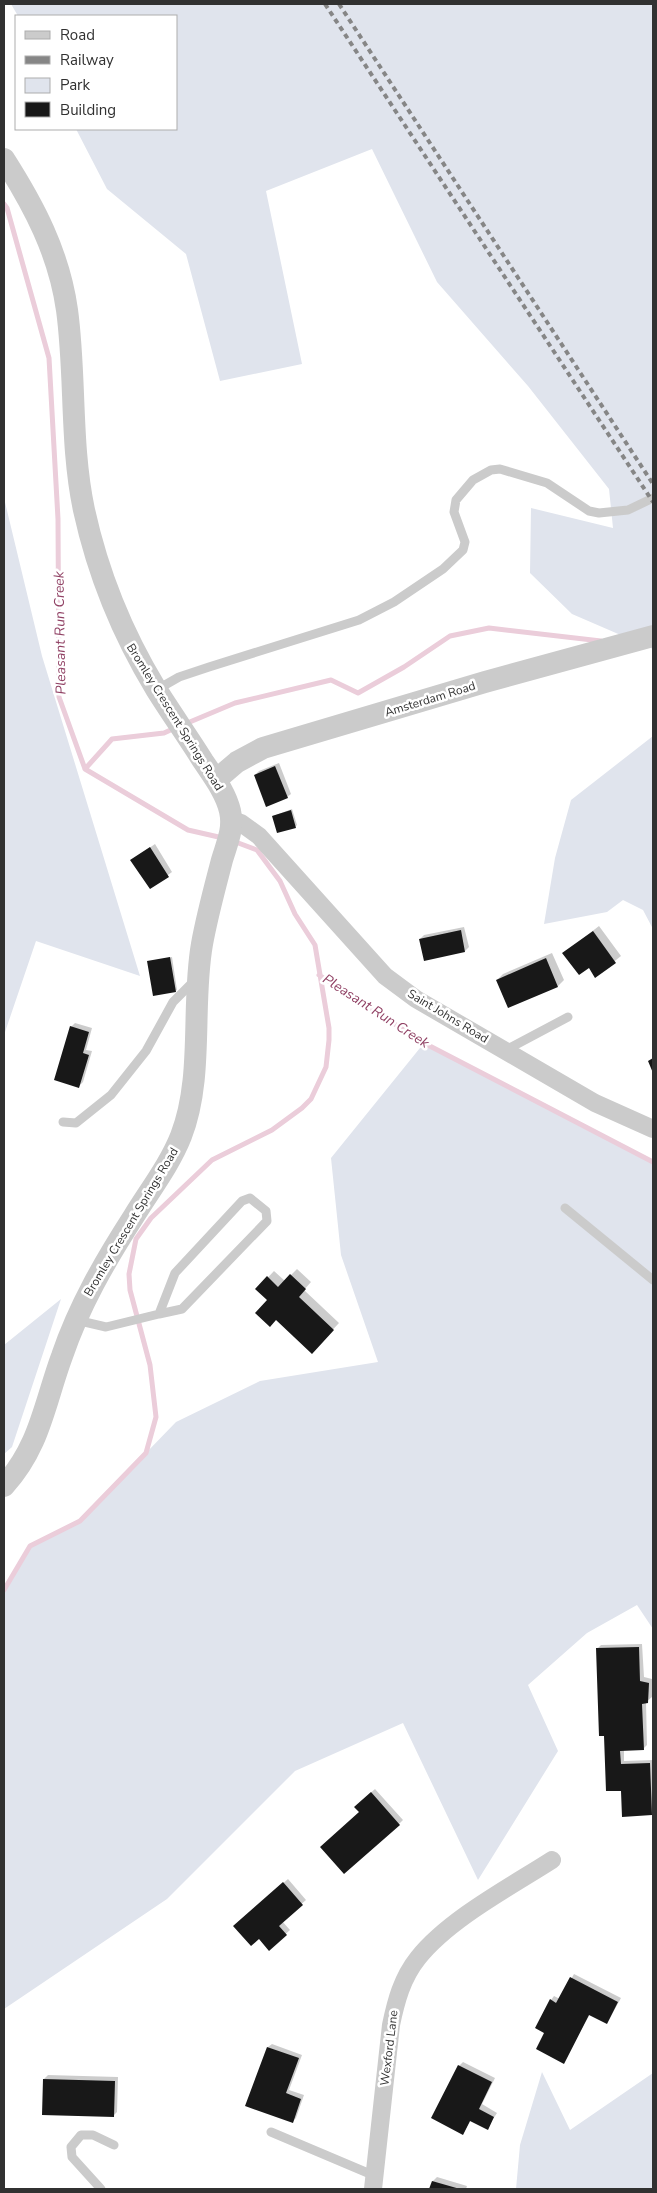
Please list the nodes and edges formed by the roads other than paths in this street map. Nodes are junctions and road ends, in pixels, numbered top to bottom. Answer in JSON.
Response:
{"nodes":[{"id":1,"x":4,"y":159,"type":"edge"},
{"id":2,"x":653,"y":498,"type":"edge"},
{"id":3,"x":653,"y":636,"type":"edge"},
{"id":4,"x":157,"y":690,"type":"junction"},
{"id":5,"x":216,"y":780,"type":"junction"},
{"id":6,"x":232,"y":825,"type":"junction"},
{"id":7,"x":198,"y":977,"type":"junction"},
{"id":8,"x":568,"y":1017,"type":"dead end"},
{"id":9,"x":506,"y":1050,"type":"junction"},
{"id":10,"x":63,"y":1122,"type":"dead end"},
{"id":11,"x":653,"y":1129,"type":"edge"},
{"id":12,"x":565,"y":1208,"type":"dead end"},
{"id":13,"x":653,"y":1280,"type":"edge"},
{"id":14,"x":155,"y":1314,"type":"junction"},
{"id":15,"x":76,"y":1320,"type":"junction"},
{"id":16,"x":4,"y":1486,"type":"edge"},
{"id":17,"x":552,"y":1860,"type":"dead end"},
{"id":18,"x":271,"y":2132,"type":"dead end"},
{"id":19,"x":114,"y":2145,"type":"dead end"},
{"id":20,"x":374,"y":2182,"type":"edge"},
{"id":21,"x":101,"y":2189,"type":"edge"}],
"edges":[{"from":1,"to":4,"type":"street","name":"Bromley Crescent Springs Road"},
{"from":2,"to":4,"type":"lane"},
{"from":3,"to":5,"type":"street","name":"Amsterdam Road"},
{"from":4,"to":5,"type":"street","name":"Bromley Crescent Springs Road"},
{"from":5,"to":6,"type":"street","name":"Bromley Crescent Springs Road"},
{"from":6,"to":7,"type":"street","name":"Bromley Crescent Springs Road"},
{"from":6,"to":9,"type":"street","name":"Saint Johns Road"},
{"from":7,"to":10,"type":"lane"},
{"from":7,"to":15,"type":"street","name":"Bromley Crescent Springs Road"},
{"from":8,"to":9,"type":"lane"},
{"from":9,"to":11,"type":"street","name":"Saint Johns Road"},
{"from":12,"to":13,"type":"lane"},
{"from":14,"to":14,"type":"lane"},
{"from":14,"to":15,"type":"lane"},
{"from":15,"to":16,"type":"street","name":"Bromley Crescent Springs Road"},
{"from":17,"to":20,"type":"street","name":"Wexford Lane"},
{"from":18,"to":20,"type":"lane"},
{"from":19,"to":21,"type":"lane"}]}
